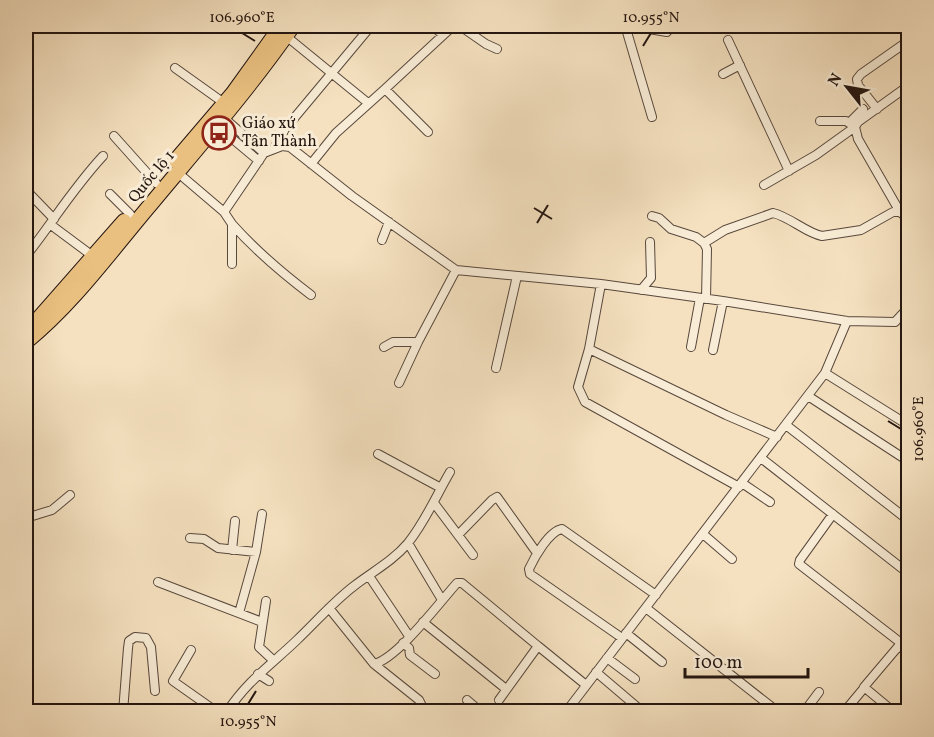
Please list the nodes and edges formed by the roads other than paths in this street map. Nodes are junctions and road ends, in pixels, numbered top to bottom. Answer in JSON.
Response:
{"nodes":[{"id":1,"x":371,"y":26,"type":"edge"},
{"id":2,"x":433,"y":26,"type":"edge"},
{"id":3,"x":453,"y":26,"type":"edge"},
{"id":4,"x":460,"y":26,"type":"edge"},
{"id":5,"x":671,"y":26,"type":"edge"},
{"id":6,"x":287,"y":29,"type":"edge"},
{"id":7,"x":443,"y":35,"type":"junction"},
{"id":8,"x":728,"y":40,"type":"dead end"},
{"id":9,"x":909,"y":41,"type":"edge"},
{"id":10,"x":497,"y":49,"type":"dead end"},
{"id":11,"x":740,"y":65,"type":"junction"},
{"id":12,"x":175,"y":68,"type":"dead end"},
{"id":13,"x":332,"y":72,"type":"junction"},
{"id":14,"x":723,"y":74,"type":"dead end"},
{"id":15,"x":909,"y":86,"type":"edge"},
{"id":16,"x":385,"y":89,"type":"junction"},
{"id":17,"x":224,"y":103,"type":"junction"},
{"id":18,"x":368,"y":103,"type":"junction"},
{"id":19,"x":863,"y":109,"type":"dead end"},
{"id":20,"x":877,"y":109,"type":"junction"},
{"id":21,"x":652,"y":117,"type":"dead end"},
{"id":22,"x":820,"y":121,"type":"dead end"},
{"id":23,"x":220,"y":122,"type":"junction"},
{"id":24,"x":852,"y":125,"type":"junction"},
{"id":25,"x":428,"y":132,"type":"dead end"},
{"id":26,"x":114,"y":136,"type":"dead end"},
{"id":27,"x":274,"y":149,"type":"junction"},
{"id":28,"x":264,"y":153,"type":"junction"},
{"id":29,"x":103,"y":156,"type":"dead end"},
{"id":30,"x":259,"y":161,"type":"junction"},
{"id":31,"x":311,"y":164,"type":"junction"},
{"id":32,"x":789,"y":171,"type":"junction"},
{"id":33,"x":177,"y":172,"type":"junction"},
{"id":34,"x":156,"y":183,"type":"junction"},
{"id":35,"x":764,"y":185,"type":"dead end"},
{"id":36,"x":26,"y":190,"type":"edge"},
{"id":37,"x":110,"y":194,"type":"dead end"},
{"id":38,"x":224,"y":212,"type":"junction"},
{"id":39,"x":900,"y":212,"type":"junction"},
{"id":40,"x":130,"y":214,"type":"junction"},
{"id":41,"x":652,"y":216,"type":"dead end"},
{"id":42,"x":909,"y":219,"type":"edge"},
{"id":43,"x":52,"y":222,"type":"junction"},
{"id":44,"x":389,"y":222,"type":"junction"},
{"id":45,"x":232,"y":224,"type":"junction"},
{"id":46,"x":382,"y":240,"type":"dead end"},
{"id":47,"x":650,"y":242,"type":"dead end"},
{"id":48,"x":704,"y":243,"type":"junction"},
{"id":49,"x":26,"y":256,"type":"edge"},
{"id":50,"x":94,"y":257,"type":"junction"},
{"id":51,"x":232,"y":264,"type":"dead end"},
{"id":52,"x":456,"y":270,"type":"junction"},
{"id":53,"x":517,"y":276,"type":"junction"},
{"id":54,"x":601,"y":284,"type":"junction"},
{"id":55,"x":641,"y":290,"type":"junction"},
{"id":56,"x":311,"y":295,"type":"dead end"},
{"id":57,"x":703,"y":298,"type":"junction"},
{"id":58,"x":723,"y":301,"type":"junction"},
{"id":59,"x":909,"y":308,"type":"edge"},
{"id":60,"x":847,"y":321,"type":"junction"},
{"id":61,"x":26,"y":328,"type":"edge"},
{"id":62,"x":26,"y":342,"type":"edge"},
{"id":63,"x":418,"y":342,"type":"junction"},
{"id":64,"x":384,"y":347,"type":"dead end"},
{"id":65,"x":691,"y":347,"type":"dead end"},
{"id":66,"x":589,"y":349,"type":"junction"},
{"id":67,"x":713,"y":350,"type":"dead end"},
{"id":68,"x":496,"y":368,"type":"dead end"},
{"id":69,"x":825,"y":373,"type":"junction"},
{"id":70,"x":399,"y":383,"type":"dead end"},
{"id":71,"x":808,"y":396,"type":"junction"},
{"id":72,"x":786,"y":425,"type":"junction"},
{"id":73,"x":909,"y":425,"type":"edge"},
{"id":74,"x":777,"y":437,"type":"junction"},
{"id":75,"x":378,"y":454,"type":"dead end"},
{"id":76,"x":761,"y":458,"type":"junction"},
{"id":77,"x":909,"y":461,"type":"edge"},
{"id":78,"x":450,"y":472,"type":"dead end"},
{"id":79,"x":741,"y":485,"type":"junction"},
{"id":80,"x":441,"y":488,"type":"junction"},
{"id":81,"x":70,"y":495,"type":"dead end"},
{"id":82,"x":770,"y":502,"type":"dead end"},
{"id":83,"x":434,"y":503,"type":"junction"},
{"id":84,"x":262,"y":514,"type":"dead end"},
{"id":85,"x":834,"y":514,"type":"junction"},
{"id":86,"x":26,"y":518,"type":"edge"},
{"id":87,"x":909,"y":520,"type":"edge"},
{"id":88,"x":234,"y":521,"type":"dead end"},
{"id":89,"x":703,"y":534,"type":"junction"},
{"id":90,"x":459,"y":535,"type":"junction"},
{"id":91,"x":190,"y":538,"type":"dead end"},
{"id":92,"x":408,"y":543,"type":"junction"},
{"id":93,"x":232,"y":550,"type":"junction"},
{"id":94,"x":256,"y":552,"type":"junction"},
{"id":95,"x":537,"y":553,"type":"junction"},
{"id":96,"x":473,"y":555,"type":"dead end"},
{"id":97,"x":732,"y":559,"type":"dead end"},
{"id":98,"x":909,"y":573,"type":"edge"},
{"id":99,"x":369,"y":576,"type":"junction"},
{"id":100,"x":158,"y":582,"type":"dead end"},
{"id":101,"x":656,"y":595,"type":"junction"},
{"id":102,"x":442,"y":600,"type":"junction"},
{"id":103,"x":266,"y":601,"type":"dead end"},
{"id":104,"x":329,"y":608,"type":"junction"},
{"id":105,"x":646,"y":608,"type":"junction"},
{"id":106,"x":238,"y":613,"type":"junction"},
{"id":107,"x":262,"y":622,"type":"junction"},
{"id":108,"x":423,"y":622,"type":"junction"},
{"id":109,"x":909,"y":635,"type":"edge"},
{"id":110,"x":624,"y":636,"type":"junction"},
{"id":111,"x":406,"y":639,"type":"junction"},
{"id":112,"x":900,"y":644,"type":"junction"},
{"id":113,"x":538,"y":646,"type":"junction"},
{"id":114,"x":191,"y":650,"type":"dead end"},
{"id":115,"x":909,"y":653,"type":"edge"},
{"id":116,"x":608,"y":658,"type":"junction"},
{"id":117,"x":273,"y":660,"type":"junction"},
{"id":118,"x":662,"y":662,"type":"dead end"},
{"id":119,"x":374,"y":664,"type":"junction"},
{"id":120,"x":596,"y":672,"type":"junction"},
{"id":121,"x":258,"y":674,"type":"junction"},
{"id":122,"x":435,"y":674,"type":"dead end"},
{"id":123,"x":635,"y":679,"type":"dead end"},
{"id":124,"x":269,"y":681,"type":"dead end"},
{"id":125,"x":586,"y":685,"type":"junction"},
{"id":126,"x":864,"y":688,"type":"junction"},
{"id":127,"x":506,"y":690,"type":"junction"},
{"id":128,"x":155,"y":691,"type":"dead end"},
{"id":129,"x":819,"y":692,"type":"dead end"},
{"id":130,"x":467,"y":700,"type":"dead end"},
{"id":131,"x":499,"y":700,"type":"dead end"},
{"id":132,"x":123,"y":711,"type":"edge"},
{"id":133,"x":217,"y":711,"type":"edge"},
{"id":134,"x":227,"y":711,"type":"edge"},
{"id":135,"x":419,"y":711,"type":"edge"},
{"id":136,"x":481,"y":711,"type":"edge"},
{"id":137,"x":566,"y":711,"type":"edge"},
{"id":138,"x":643,"y":711,"type":"edge"},
{"id":139,"x":778,"y":711,"type":"edge"},
{"id":140,"x":804,"y":711,"type":"edge"},
{"id":141,"x":844,"y":711,"type":"edge"},
{"id":142,"x":894,"y":711,"type":"edge"}],
"edges":[{"from":1,"to":13,"type":"street"},
{"from":2,"to":7,"type":"street"},
{"from":3,"to":7,"type":"street"},
{"from":4,"to":10,"type":"street"},
{"from":5,"to":21,"type":"street"},
{"from":6,"to":13,"type":"street"},
{"from":6,"to":17,"type":"highway","name":"Quốc lộ 1"},
{"from":6,"to":23,"type":"highway","name":"Quốc lộ 1"},
{"from":7,"to":16,"type":"street"},
{"from":8,"to":11,"type":"street"},
{"from":9,"to":20,"type":"street"},
{"from":11,"to":14,"type":"street"},
{"from":11,"to":32,"type":"street"},
{"from":12,"to":17,"type":"street"},
{"from":13,"to":18,"type":"street"},
{"from":13,"to":27,"type":"street"},
{"from":15,"to":20,"type":"street"},
{"from":16,"to":18,"type":"street"},
{"from":16,"to":25,"type":"street"},
{"from":17,"to":34,"type":"highway","name":"Quốc lộ 1"},
{"from":18,"to":31,"type":"street"},
{"from":19,"to":24,"type":"street"},
{"from":20,"to":24,"type":"street"},
{"from":22,"to":24,"type":"street"},
{"from":23,"to":28,"type":"street"},
{"from":23,"to":30,"type":"street"},
{"from":23,"to":33,"type":"highway","name":"Quốc lộ 1"},
{"from":24,"to":32,"type":"street"},
{"from":24,"to":39,"type":"street"},
{"from":26,"to":34,"type":"street"},
{"from":27,"to":28,"type":"street"},
{"from":27,"to":31,"type":"street"},
{"from":28,"to":30,"type":"street"},
{"from":29,"to":43,"type":"street"},
{"from":30,"to":38,"type":"street"},
{"from":31,"to":44,"type":"street"},
{"from":32,"to":35,"type":"street"},
{"from":33,"to":38,"type":"street"},
{"from":33,"to":62,"type":"highway","name":"Quốc lộ 1"},
{"from":34,"to":40,"type":"highway","name":"Quốc lộ 1"},
{"from":36,"to":43,"type":"street"},
{"from":37,"to":40,"type":"street"},
{"from":38,"to":45,"type":"street"},
{"from":39,"to":42,"type":"street"},
{"from":39,"to":48,"type":"street"},
{"from":40,"to":50,"type":"highway","name":"Quốc lộ 1"},
{"from":41,"to":48,"type":"street"},
{"from":43,"to":49,"type":"street"},
{"from":43,"to":50,"type":"street"},
{"from":44,"to":46,"type":"street"},
{"from":44,"to":52,"type":"street"},
{"from":45,"to":51,"type":"street"},
{"from":45,"to":56,"type":"street"},
{"from":47,"to":55,"type":"street"},
{"from":48,"to":57,"type":"street"},
{"from":50,"to":61,"type":"highway","name":"Quốc lộ 1"},
{"from":52,"to":53,"type":"street"},
{"from":52,"to":63,"type":"street"},
{"from":53,"to":54,"type":"street"},
{"from":53,"to":68,"type":"street"},
{"from":54,"to":55,"type":"street"},
{"from":54,"to":66,"type":"street"},
{"from":55,"to":57,"type":"street"},
{"from":57,"to":58,"type":"street"},
{"from":57,"to":65,"type":"street"},
{"from":58,"to":60,"type":"street"},
{"from":58,"to":67,"type":"street"},
{"from":59,"to":60,"type":"street"},
{"from":60,"to":69,"type":"street"},
{"from":63,"to":64,"type":"street"},
{"from":63,"to":70,"type":"street"},
{"from":66,"to":74,"type":"street"},
{"from":66,"to":79,"type":"street"},
{"from":69,"to":71,"type":"street"},
{"from":69,"to":73,"type":"street"},
{"from":71,"to":72,"type":"street"},
{"from":71,"to":77,"type":"street"},
{"from":72,"to":74,"type":"street"},
{"from":72,"to":87,"type":"street"},
{"from":74,"to":76,"type":"street"},
{"from":75,"to":80,"type":"street"},
{"from":76,"to":79,"type":"street"},
{"from":76,"to":85,"type":"street"},
{"from":78,"to":80,"type":"street"},
{"from":79,"to":82,"type":"street"},
{"from":79,"to":89,"type":"street"},
{"from":80,"to":83,"type":"street"},
{"from":81,"to":86,"type":"street"},
{"from":83,"to":90,"type":"street"},
{"from":83,"to":92,"type":"street"},
{"from":84,"to":94,"type":"street"},
{"from":85,"to":98,"type":"street"},
{"from":85,"to":112,"type":"street"},
{"from":88,"to":93,"type":"street"},
{"from":89,"to":97,"type":"street"},
{"from":89,"to":101,"type":"street"},
{"from":90,"to":95,"type":"street"},
{"from":90,"to":96,"type":"street"},
{"from":91,"to":93,"type":"street"},
{"from":92,"to":99,"type":"street"},
{"from":92,"to":102,"type":"street"},
{"from":93,"to":94,"type":"street"},
{"from":94,"to":106,"type":"street"},
{"from":95,"to":101,"type":"street"},
{"from":95,"to":110,"type":"street"},
{"from":99,"to":104,"type":"street"},
{"from":99,"to":111,"type":"street"},
{"from":100,"to":106,"type":"street"},
{"from":101,"to":105,"type":"street"},
{"from":102,"to":108,"type":"street"},
{"from":102,"to":113,"type":"street"},
{"from":103,"to":107,"type":"street"},
{"from":104,"to":117,"type":"street"},
{"from":104,"to":119,"type":"street"},
{"from":105,"to":110,"type":"street"},
{"from":105,"to":139,"type":"street"},
{"from":106,"to":107,"type":"street"},
{"from":107,"to":117,"type":"street"},
{"from":108,"to":111,"type":"street"},
{"from":108,"to":127,"type":"street"},
{"from":109,"to":112,"type":"street"},
{"from":110,"to":116,"type":"street"},
{"from":110,"to":118,"type":"street"},
{"from":111,"to":119,"type":"street"},
{"from":111,"to":122,"type":"street"},
{"from":112,"to":115,"type":"street"},
{"from":112,"to":126,"type":"street"},
{"from":113,"to":125,"type":"street"},
{"from":113,"to":127,"type":"street"},
{"from":114,"to":133,"type":"street"},
{"from":116,"to":120,"type":"street"},
{"from":116,"to":123,"type":"street"},
{"from":117,"to":121,"type":"street"},
{"from":119,"to":135,"type":"street"},
{"from":120,"to":125,"type":"street"},
{"from":120,"to":138,"type":"street"},
{"from":121,"to":124,"type":"street"},
{"from":121,"to":134,"type":"street"},
{"from":125,"to":137,"type":"street"},
{"from":126,"to":141,"type":"street"},
{"from":126,"to":142,"type":"street"},
{"from":127,"to":131,"type":"street"},
{"from":128,"to":132,"type":"street"},
{"from":129,"to":140,"type":"street"},
{"from":130,"to":136,"type":"street"}]}
